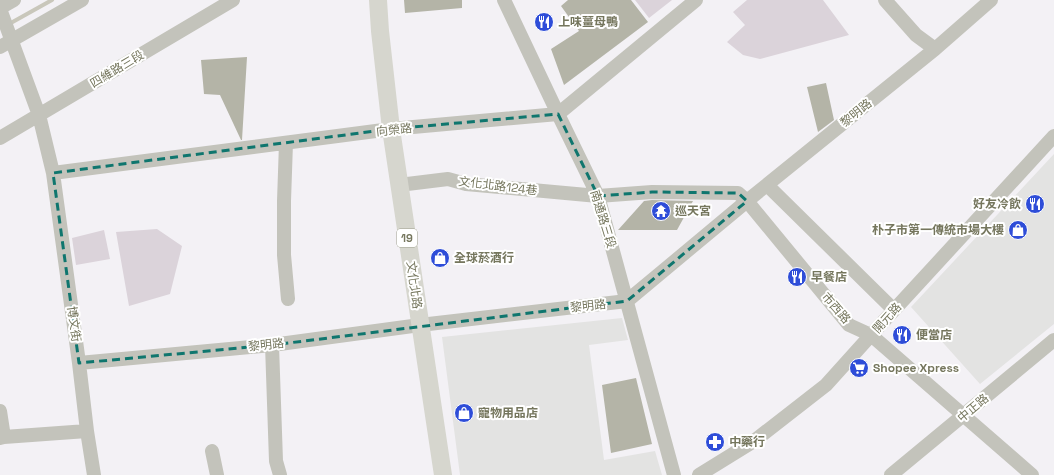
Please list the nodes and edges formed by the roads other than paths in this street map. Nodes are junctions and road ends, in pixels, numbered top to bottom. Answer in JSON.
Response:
{"nodes":[{"id":1,"x":14,"y":0,"type":"edge"},
{"id":2,"x":82,"y":0,"type":"edge"},
{"id":3,"x":234,"y":0,"type":"edge"},
{"id":4,"x":378,"y":0,"type":"edge"},
{"id":5,"x":504,"y":0,"type":"edge"},
{"id":6,"x":695,"y":0,"type":"edge"},
{"id":7,"x":885,"y":0,"type":"edge"},
{"id":8,"x":991,"y":0,"type":"edge"},
{"id":9,"x":0,"y":9,"type":"edge"},
{"id":10,"x":6,"y":44,"type":"edge"},
{"id":11,"x":935,"y":50,"type":"junction"},
{"id":12,"x":558,"y":114,"type":"junction"},
{"id":13,"x":38,"y":115,"type":"junction"},
{"id":14,"x":392,"y":129,"type":"junction"},
{"id":15,"x":1054,"y":136,"type":"edge"},
{"id":16,"x":0,"y":138,"type":"edge"},
{"id":17,"x":286,"y":143,"type":"junction"},
{"id":18,"x":54,"y":173,"type":"junction"},
{"id":19,"x":399,"y":185,"type":"junction"},
{"id":20,"x":767,"y":185,"type":"junction"},
{"id":21,"x":598,"y":196,"type":"junction"},
{"id":22,"x":747,"y":201,"type":"junction"},
{"id":23,"x":288,"y":299,"type":"dead end"},
{"id":24,"x":627,"y":301,"type":"junction"},
{"id":25,"x":894,"y":310,"type":"junction"},
{"id":26,"x":420,"y":325,"type":"junction"},
{"id":27,"x":871,"y":335,"type":"junction"},
{"id":28,"x":1054,"y":340,"type":"edge"},
{"id":29,"x":272,"y":345,"type":"junction"},
{"id":30,"x":79,"y":363,"type":"junction"},
{"id":31,"x":0,"y":411,"type":"edge"},
{"id":32,"x":963,"y":416,"type":"junction"},
{"id":33,"x":87,"y":431,"type":"junction"},
{"id":34,"x":2,"y":438,"type":"edge"},
{"id":35,"x":212,"y":451,"type":"dead end"},
{"id":36,"x":94,"y":475,"type":"edge"},
{"id":37,"x":217,"y":475,"type":"edge"},
{"id":38,"x":280,"y":475,"type":"edge"},
{"id":39,"x":443,"y":475,"type":"edge"},
{"id":40,"x":674,"y":475,"type":"edge"},
{"id":41,"x":698,"y":475,"type":"edge"},
{"id":42,"x":891,"y":475,"type":"edge"},
{"id":43,"x":1032,"y":475,"type":"edge"}],
"edges":[{"from":1,"to":9,"type":"street"},
{"from":2,"to":10,"type":"street"},
{"from":3,"to":13,"type":"street","name":"四維路三段"},
{"from":4,"to":14,"type":"main road","name":"文化北路","number":"19"},
{"from":5,"to":12,"type":"street","name":"南通路三段"},
{"from":6,"to":12,"type":"street"},
{"from":7,"to":11,"type":"street"},
{"from":8,"to":11,"type":"street","name":"黎明路"},
{"from":9,"to":10,"type":"street","name":"博文街"},
{"from":10,"to":13,"type":"street","name":"博文街"},
{"from":11,"to":20,"type":"street","name":"黎明路"},
{"from":12,"to":14,"type":"street","name":"向榮路"},
{"from":12,"to":21,"type":"street","name":"南通路三段"},
{"from":13,"to":16,"type":"street","name":"四維路三段"},
{"from":13,"to":18,"type":"street","name":"博文街"},
{"from":14,"to":17,"type":"street","name":"向榮路"},
{"from":14,"to":19,"type":"main road","name":"文化北路","number":"19"},
{"from":15,"to":25,"type":"street","name":"開元路"},
{"from":17,"to":18,"type":"street","name":"向榮路"},
{"from":17,"to":23,"type":"street"},
{"from":18,"to":30,"type":"street","name":"博文街"},
{"from":19,"to":21,"type":"street","name":"文化北路124巷"},
{"from":19,"to":26,"type":"main road","name":"文化北路","number":"19"},
{"from":20,"to":22,"type":"street","name":"黎明路"},
{"from":20,"to":25,"type":"street"},
{"from":21,"to":22,"type":"street","name":"文化北路124巷"},
{"from":21,"to":24,"type":"street","name":"南通路三段"},
{"from":22,"to":24,"type":"street","name":"黎明路"},
{"from":22,"to":27,"type":"street","name":"市西路"},
{"from":24,"to":26,"type":"street","name":"黎明路"},
{"from":24,"to":40,"type":"street","name":"南通路三段"},
{"from":25,"to":27,"type":"street","name":"開元路"},
{"from":26,"to":29,"type":"street","name":"黎明路"},
{"from":26,"to":39,"type":"main road","name":"文化北路","number":"19"},
{"from":27,"to":32,"type":"street","name":"市西路"},
{"from":27,"to":41,"type":"street","name":"開元路"},
{"from":28,"to":32,"type":"street","name":"中正路"},
{"from":29,"to":30,"type":"street","name":"黎明路"},
{"from":29,"to":38,"type":"street"},
{"from":30,"to":33,"type":"street","name":"博文街"},
{"from":31,"to":34,"type":"street"},
{"from":32,"to":42,"type":"street","name":"中正路"},
{"from":32,"to":43,"type":"street","name":"市西路"},
{"from":33,"to":34,"type":"street"},
{"from":33,"to":36,"type":"street","name":"博文街"},
{"from":35,"to":37,"type":"street"}]}
